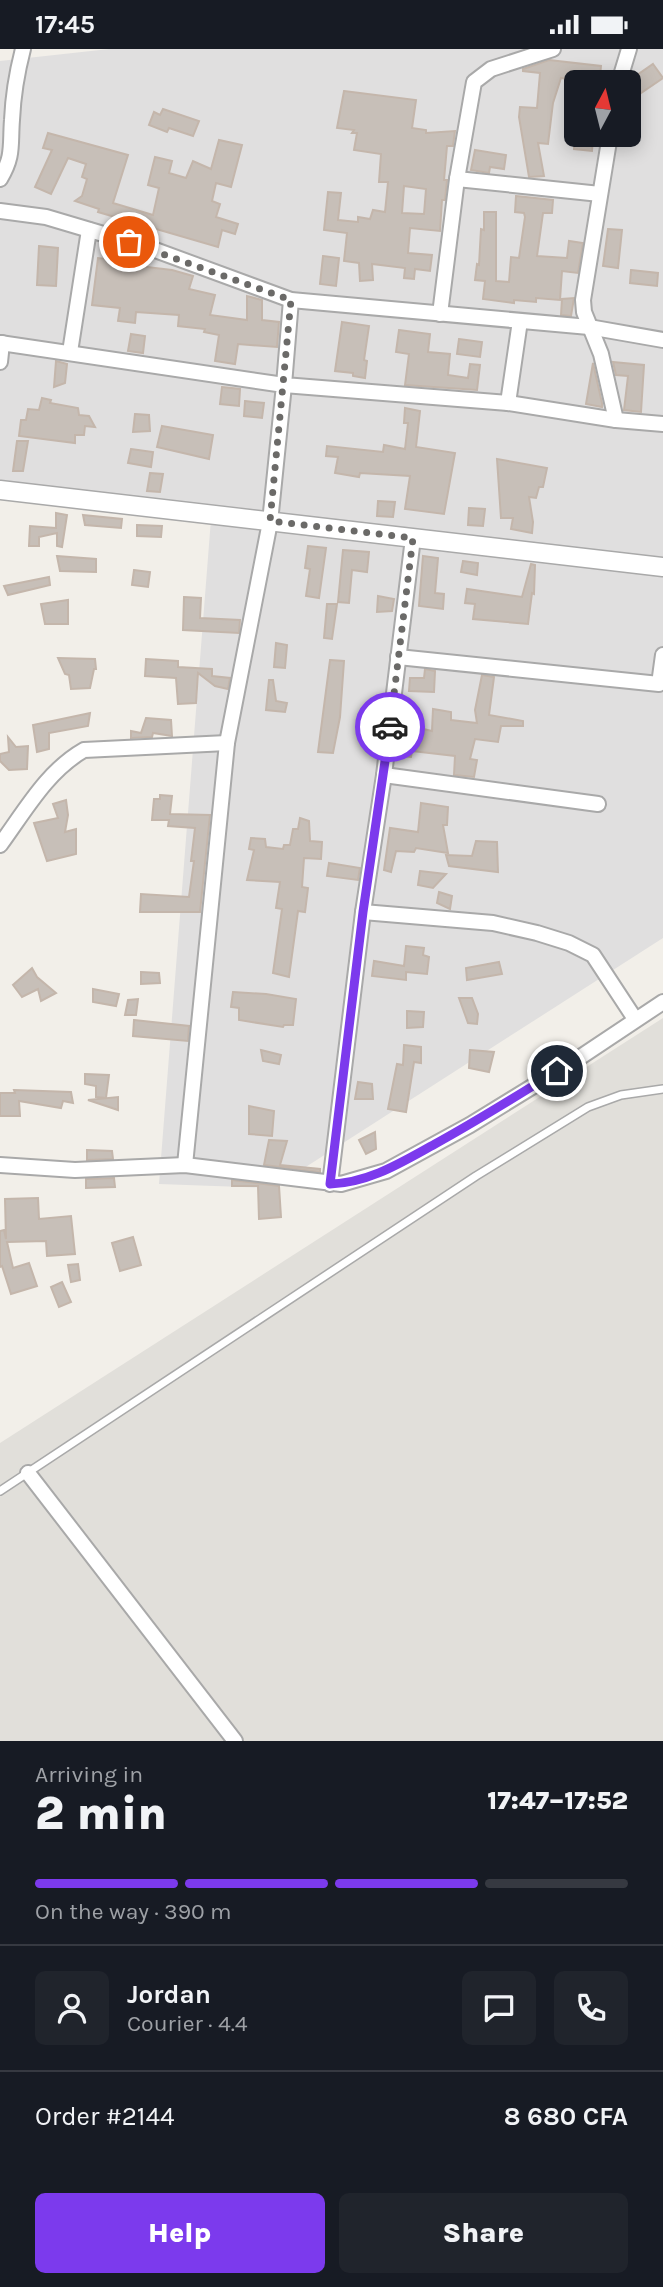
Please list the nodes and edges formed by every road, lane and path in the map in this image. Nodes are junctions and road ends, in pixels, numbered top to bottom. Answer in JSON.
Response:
{"nodes":[{"id":1,"x":23,"y":49,"type":"edge"},
{"id":2,"x":553,"y":49,"type":"edge"},
{"id":3,"x":629,"y":49,"type":"edge"},
{"id":4,"x":623,"y":70,"type":"edge"},
{"id":5,"x":608,"y":147,"type":"edge"},
{"id":6,"x":0,"y":179,"type":"edge"},
{"id":7,"x":457,"y":179,"type":"junction"},
{"id":8,"x":600,"y":194,"type":"junction"},
{"id":9,"x":0,"y":211,"type":"edge"},
{"id":10,"x":89,"y":230,"type":"junction"},
{"id":11,"x":291,"y":300,"type":"junction"},
{"id":12,"x":440,"y":314,"type":"junction"},
{"id":13,"x":520,"y":321,"type":"junction"},
{"id":14,"x":589,"y":327,"type":"junction"},
{"id":15,"x":663,"y":340,"type":"edge"},
{"id":16,"x":1,"y":343,"type":"edge"},
{"id":17,"x":70,"y":352,"type":"junction"},
{"id":18,"x":0,"y":362,"type":"edge"},
{"id":19,"x":284,"y":385,"type":"junction"},
{"id":20,"x":508,"y":404,"type":"junction"},
{"id":21,"x":616,"y":420,"type":"junction"},
{"id":22,"x":663,"y":424,"type":"edge"},
{"id":23,"x":0,"y":490,"type":"edge"},
{"id":24,"x":270,"y":521,"type":"junction"},
{"id":25,"x":413,"y":538,"type":"junction"},
{"id":26,"x":663,"y":567,"type":"edge"},
{"id":27,"x":663,"y":655,"type":"edge"},
{"id":28,"x":398,"y":657,"type":"junction"},
{"id":29,"x":227,"y":743,"type":"junction"},
{"id":30,"x":384,"y":775,"type":"junction"},
{"id":31,"x":598,"y":804,"type":"dead end"},
{"id":32,"x":0,"y":845,"type":"edge"},
{"id":33,"x":363,"y":912,"type":"junction"},
{"id":34,"x":663,"y":1002,"type":"edge"},
{"id":35,"x":635,"y":1019,"type":"junction"},
{"id":36,"x":663,"y":1089,"type":"edge"},
{"id":37,"x":0,"y":1165,"type":"edge"},
{"id":38,"x":185,"y":1165,"type":"junction"},
{"id":39,"x":330,"y":1184,"type":"junction"},
{"id":40,"x":28,"y":1473,"type":"junction"},
{"id":41,"x":0,"y":1491,"type":"edge"},
{"id":42,"x":235,"y":1741,"type":"edge"}],
"edges":[{"from":1,"to":6,"type":"street"},
{"from":2,"to":7,"type":"street"},
{"from":3,"to":4,"type":"street"},
{"from":5,"to":8,"type":"street"},
{"from":7,"to":8,"type":"street"},
{"from":7,"to":12,"type":"street"},
{"from":8,"to":14,"type":"street"},
{"from":9,"to":10,"type":"street"},
{"from":10,"to":11,"type":"street"},
{"from":10,"to":17,"type":"street"},
{"from":11,"to":12,"type":"street"},
{"from":11,"to":19,"type":"street"},
{"from":12,"to":13,"type":"street"},
{"from":13,"to":14,"type":"street"},
{"from":13,"to":20,"type":"street"},
{"from":14,"to":15,"type":"street"},
{"from":14,"to":21,"type":"street"},
{"from":16,"to":17,"type":"street"},
{"from":16,"to":18,"type":"street"},
{"from":17,"to":19,"type":"street"},
{"from":19,"to":20,"type":"street"},
{"from":19,"to":24,"type":"street"},
{"from":20,"to":21,"type":"street"},
{"from":21,"to":22,"type":"street"},
{"from":23,"to":24,"type":"street"},
{"from":24,"to":25,"type":"street"},
{"from":24,"to":29,"type":"street"},
{"from":25,"to":26,"type":"street"},
{"from":25,"to":28,"type":"street"},
{"from":27,"to":28,"type":"street"},
{"from":28,"to":30,"type":"street"},
{"from":29,"to":32,"type":"street"},
{"from":29,"to":38,"type":"street"},
{"from":30,"to":31,"type":"street"},
{"from":30,"to":33,"type":"street"},
{"from":33,"to":35,"type":"street"},
{"from":33,"to":39,"type":"street"},
{"from":34,"to":35,"type":"street"},
{"from":35,"to":39,"type":"street"},
{"from":36,"to":40,"type":"lane"},
{"from":37,"to":38,"type":"street"},
{"from":38,"to":39,"type":"street"},
{"from":40,"to":41,"type":"lane"},
{"from":40,"to":42,"type":"street"}]}
